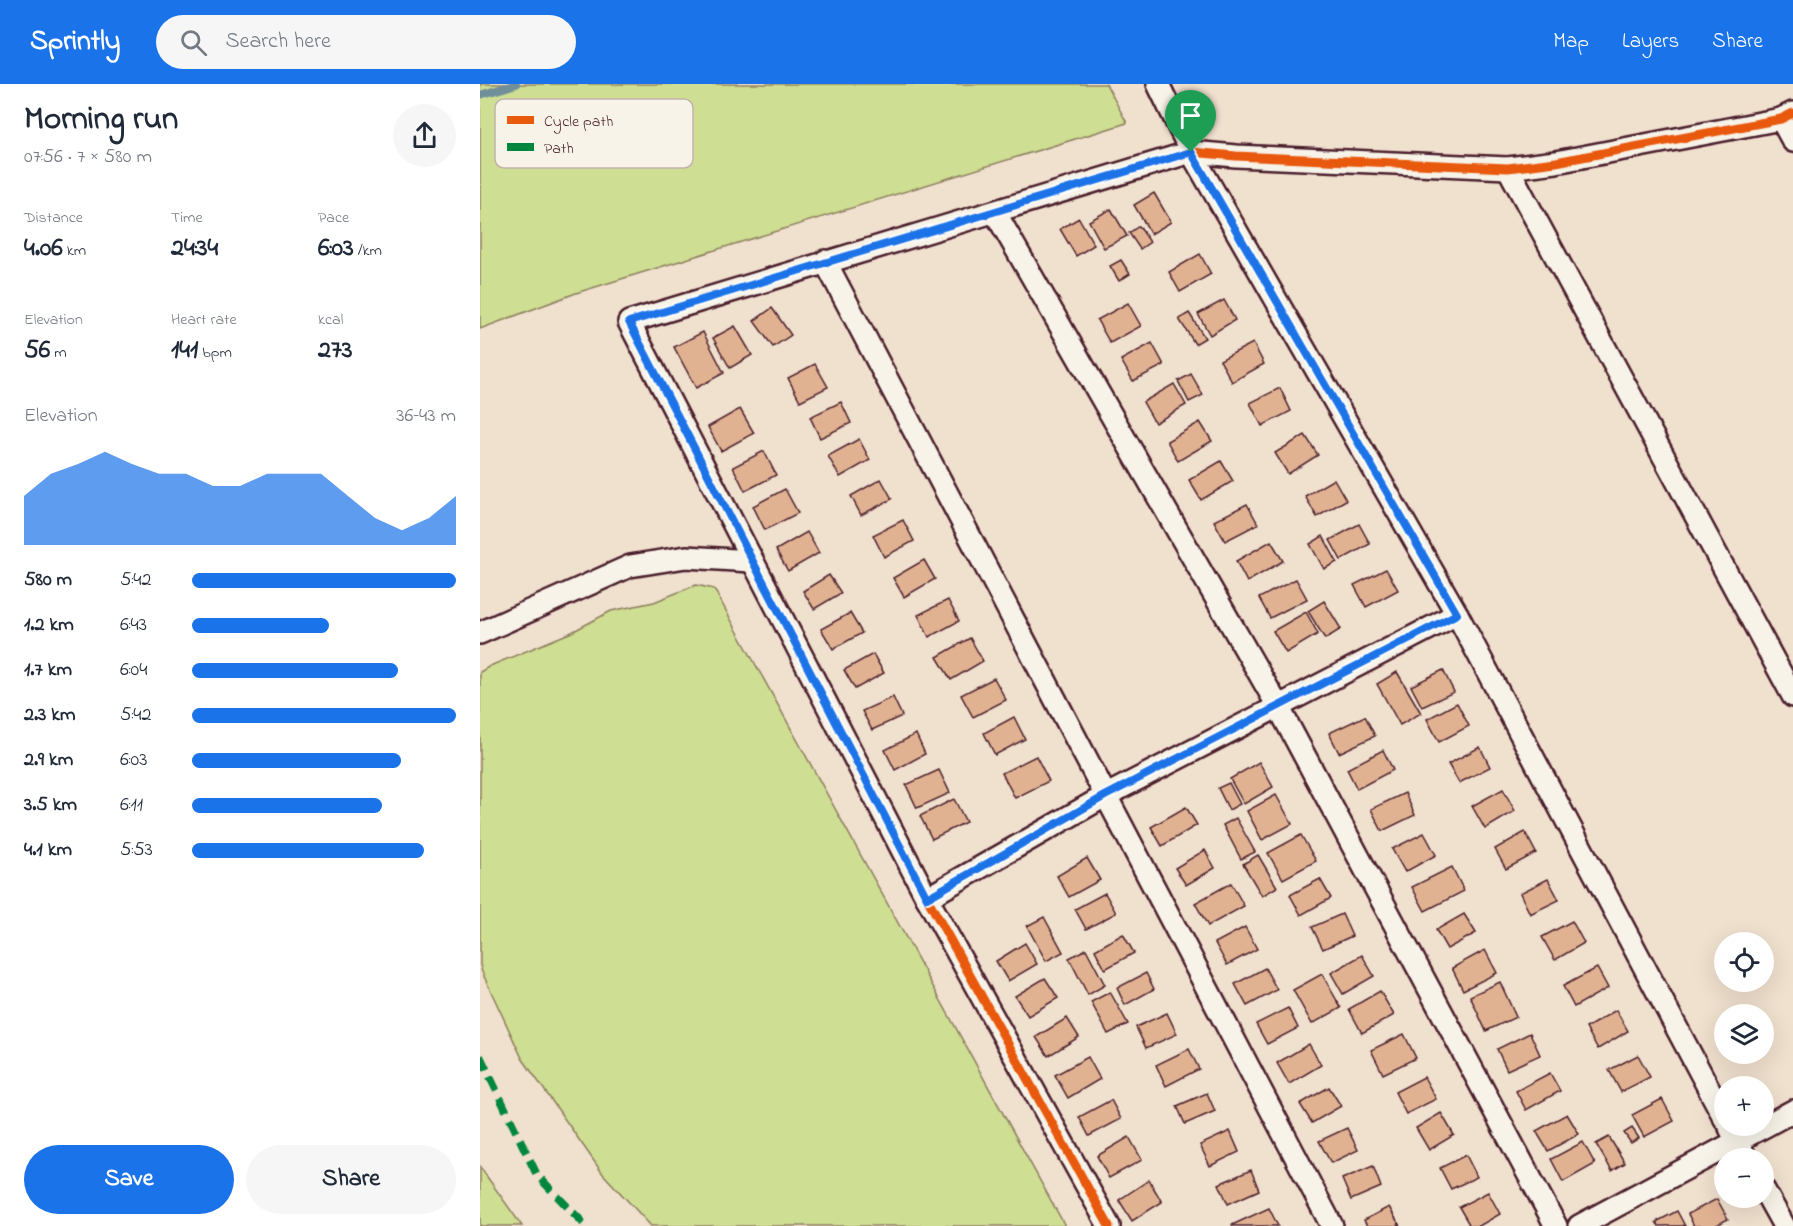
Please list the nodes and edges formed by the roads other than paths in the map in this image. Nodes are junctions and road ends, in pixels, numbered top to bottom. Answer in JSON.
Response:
{"nodes":[{"id":1,"x":1158,"y":84,"type":"edge"},
{"id":2,"x":1787,"y":116,"type":"edge"},
{"id":3,"x":1793,"y":141,"type":"edge"},
{"id":4,"x":1191,"y":152,"type":"junction"},
{"id":5,"x":1508,"y":168,"type":"junction"},
{"id":6,"x":995,"y":212,"type":"junction"},
{"id":7,"x":825,"y":261,"type":"junction"},
{"id":8,"x":751,"y":561,"type":"junction"},
{"id":9,"x":1457,"y":614,"type":"junction"},
{"id":10,"x":480,"y":633,"type":"edge"},
{"id":11,"x":1793,"y":696,"type":"edge"},
{"id":12,"x":1279,"y":708,"type":"junction"},
{"id":13,"x":1105,"y":796,"type":"junction"},
{"id":14,"x":927,"y":898,"type":"junction"},
{"id":15,"x":1714,"y":1098,"type":"edge"},
{"id":16,"x":1793,"y":1111,"type":"edge"},
{"id":17,"x":1737,"y":1141,"type":"edge"},
{"id":18,"x":1774,"y":1208,"type":"edge"},
{"id":19,"x":1109,"y":1226,"type":"edge"},
{"id":20,"x":1332,"y":1226,"type":"edge"},
{"id":21,"x":1556,"y":1226,"type":"edge"},
{"id":22,"x":1579,"y":1226,"type":"edge"},
{"id":23,"x":1784,"y":1226,"type":"edge"}],
"edges":[{"from":1,"to":4,"type":"street"},
{"from":2,"to":3,"type":"street"},
{"from":2,"to":5,"type":"street"},
{"from":4,"to":5,"type":"street"},
{"from":4,"to":6,"type":"street"},
{"from":4,"to":9,"type":"street"},
{"from":5,"to":11,"type":"street"},
{"from":6,"to":7,"type":"street"},
{"from":6,"to":12,"type":"street"},
{"from":7,"to":8,"type":"street"},
{"from":7,"to":13,"type":"street"},
{"from":8,"to":10,"type":"street"},
{"from":8,"to":14,"type":"street"},
{"from":9,"to":12,"type":"street"},
{"from":9,"to":15,"type":"street"},
{"from":12,"to":13,"type":"street"},
{"from":12,"to":21,"type":"street"},
{"from":13,"to":14,"type":"street"},
{"from":13,"to":20,"type":"street"},
{"from":14,"to":19,"type":"street"},
{"from":16,"to":17,"type":"street"},
{"from":17,"to":22,"type":"street"},
{"from":18,"to":23,"type":"street"}]}
